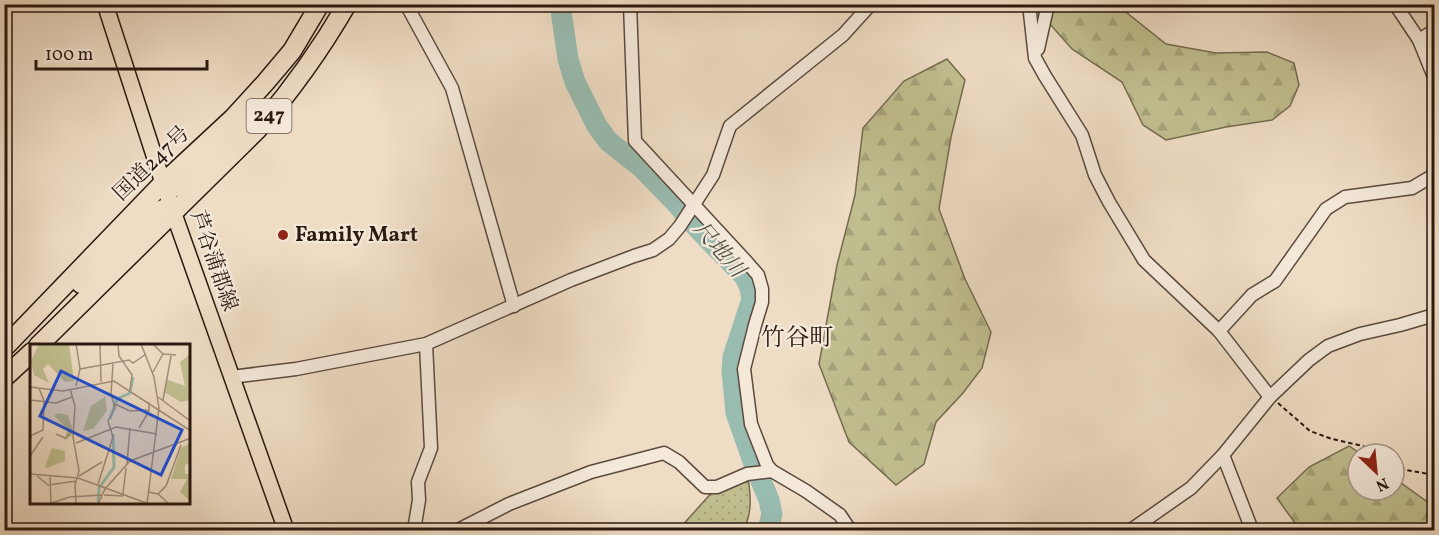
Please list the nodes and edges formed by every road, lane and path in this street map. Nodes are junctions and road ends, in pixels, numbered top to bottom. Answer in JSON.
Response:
{"nodes":[{"id":1,"x":105,"y":4,"type":"edge"},
{"id":2,"x":320,"y":4,"type":"edge"},
{"id":3,"x":347,"y":4,"type":"edge"},
{"id":4,"x":406,"y":4,"type":"edge"},
{"id":5,"x":630,"y":4,"type":"edge"},
{"id":6,"x":871,"y":4,"type":"edge"},
{"id":7,"x":1029,"y":4,"type":"edge"},
{"id":8,"x":1048,"y":4,"type":"edge"},
{"id":9,"x":1395,"y":4,"type":"edge"},
{"id":10,"x":1434,"y":31,"type":"edge"},
{"id":11,"x":1419,"y":40,"type":"junction"},
{"id":12,"x":1035,"y":58,"type":"junction"},
{"id":13,"x":1434,"y":76,"type":"edge"},
{"id":14,"x":295,"y":82,"type":"junction"},
{"id":15,"x":1434,"y":175,"type":"edge"},
{"id":16,"x":163,"y":183,"type":"junction"},
{"id":17,"x":693,"y":205,"type":"junction"},
{"id":18,"x":174,"y":213,"type":"junction"},
{"id":19,"x":514,"y":306,"type":"junction"},
{"id":20,"x":38,"y":314,"type":"junction"},
{"id":21,"x":1434,"y":315,"type":"edge"},
{"id":22,"x":1219,"y":331,"type":"junction"},
{"id":23,"x":40,"y":344,"type":"edge"},
{"id":24,"x":426,"y":344,"type":"junction"},
{"id":25,"x":4,"y":348,"type":"edge"},
{"id":26,"x":30,"y":354,"type":"edge"},
{"id":27,"x":231,"y":376,"type":"junction"},
{"id":28,"x":4,"y":378,"type":"edge"},
{"id":29,"x":1270,"y":397,"type":"junction"},
{"id":30,"x":1346,"y":443,"type":"edge"},
{"id":31,"x":1223,"y":454,"type":"junction"},
{"id":32,"x":1406,"y":469,"type":"edge"},
{"id":33,"x":770,"y":472,"type":"junction"},
{"id":34,"x":1434,"y":475,"type":"edge"},
{"id":35,"x":286,"y":531,"type":"edge"},
{"id":36,"x":414,"y":531,"type":"edge"},
{"id":37,"x":458,"y":531,"type":"edge"},
{"id":38,"x":850,"y":531,"type":"edge"},
{"id":39,"x":1131,"y":531,"type":"edge"},
{"id":40,"x":1252,"y":531,"type":"edge"}],
"edges":[{"from":1,"to":16,"type":"main road","name":"芦谷蒲郡線"},
{"from":2,"to":16,"type":"highway","name":"国道247号","number":"247"},
{"from":3,"to":14,"type":"highway","number":"247"},
{"from":4,"to":19,"type":"street"},
{"from":5,"to":17,"type":"street"},
{"from":6,"to":17,"type":"street"},
{"from":7,"to":12,"type":"street"},
{"from":8,"to":12,"type":"street"},
{"from":9,"to":11,"type":"street"},
{"from":10,"to":11,"type":"street"},
{"from":11,"to":13,"type":"street"},
{"from":12,"to":22,"type":"street"},
{"from":14,"to":16,"type":"highway","number":"247"},
{"from":14,"to":18,"type":"highway","number":"247"},
{"from":15,"to":22,"type":"street"},
{"from":16,"to":18,"type":"main road","name":"芦谷蒲郡線"},
{"from":16,"to":20,"type":"highway","name":"国道247号","number":"247"},
{"from":17,"to":19,"type":"street"},
{"from":17,"to":33,"type":"street"},
{"from":18,"to":20,"type":"highway","number":"247"},
{"from":18,"to":23,"type":"highway","number":"247"},
{"from":18,"to":27,"type":"main road","name":"芦谷蒲郡線"},
{"from":19,"to":24,"type":"street"},
{"from":20,"to":25,"type":"highway","name":"国道247号","number":"247"},
{"from":21,"to":29,"type":"street"},
{"from":22,"to":29,"type":"street"},
{"from":24,"to":27,"type":"street"},
{"from":24,"to":36,"type":"street"},
{"from":26,"to":28,"type":"highway"},
{"from":27,"to":35,"type":"main road","name":"芦谷蒲郡線"},
{"from":29,"to":30,"type":"path"},
{"from":29,"to":31,"type":"street"},
{"from":31,"to":39,"type":"street"},
{"from":31,"to":40,"type":"street"},
{"from":32,"to":34,"type":"path"},
{"from":33,"to":37,"type":"street"},
{"from":33,"to":38,"type":"street"}]}
